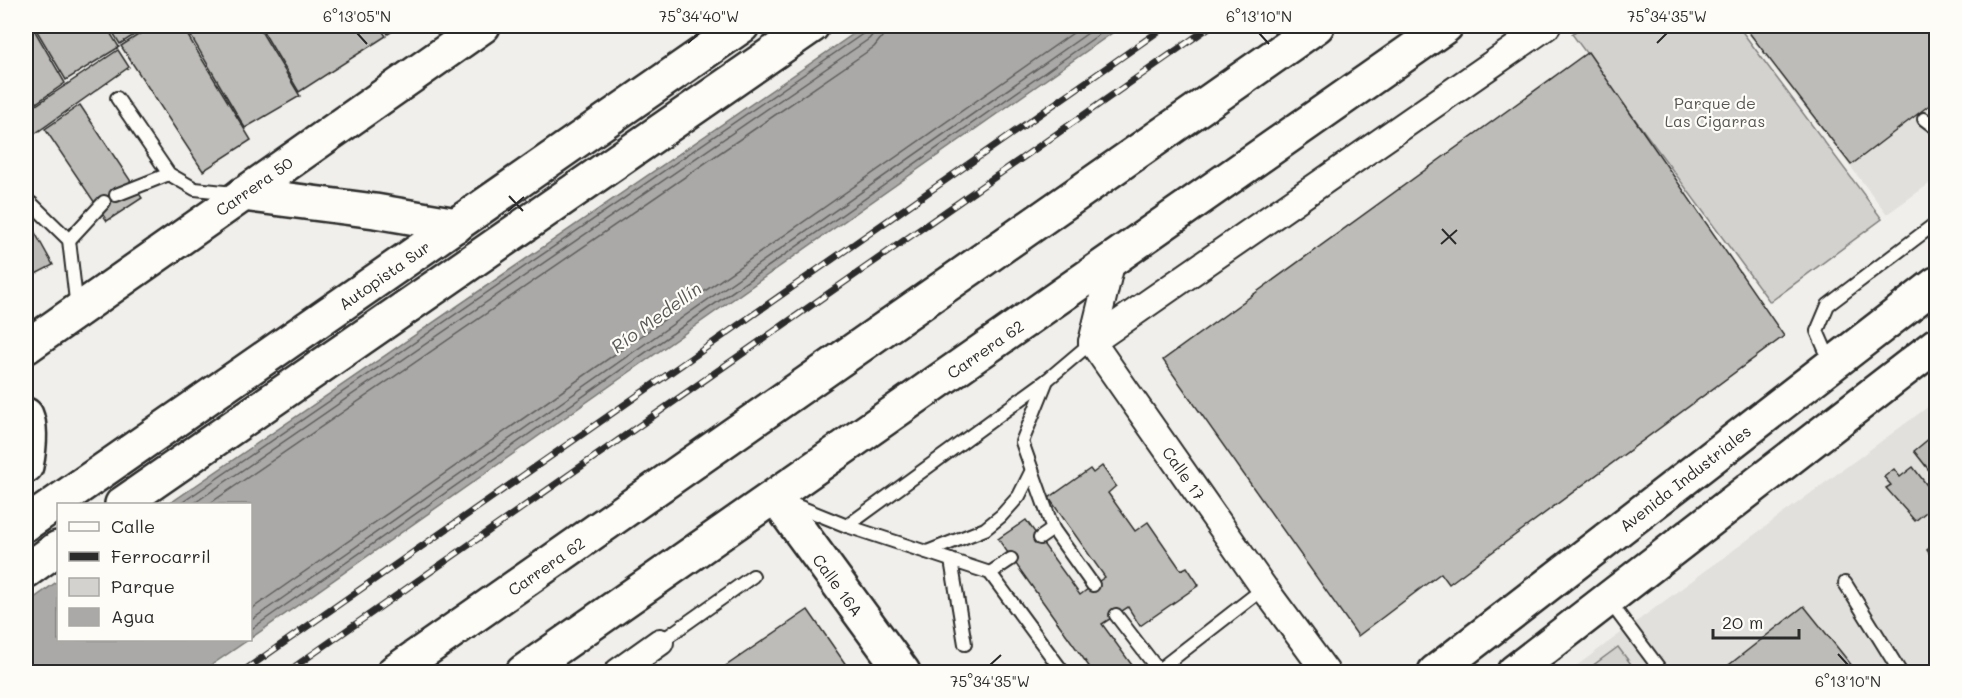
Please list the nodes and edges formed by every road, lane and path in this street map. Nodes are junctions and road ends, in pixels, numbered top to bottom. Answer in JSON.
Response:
{"nodes":[{"id":1,"x":483,"y":26,"type":"edge"},
{"id":2,"x":742,"y":26,"type":"edge"},
{"id":3,"x":812,"y":26,"type":"edge"},
{"id":4,"x":1317,"y":26,"type":"edge"},
{"id":5,"x":1446,"y":26,"type":"edge"},
{"id":6,"x":1547,"y":26,"type":"edge"},
{"id":7,"x":117,"y":98,"type":"dead end"},
{"id":8,"x":1924,"y":119,"type":"dead end"},
{"id":9,"x":1936,"y":128,"type":"edge"},
{"id":10,"x":169,"y":174,"type":"junction"},
{"id":11,"x":243,"y":194,"type":"junction"},
{"id":12,"x":116,"y":195,"type":"dead end"},
{"id":13,"x":104,"y":202,"type":"dead end"},
{"id":14,"x":26,"y":203,"type":"edge"},
{"id":15,"x":1936,"y":223,"type":"edge"},
{"id":16,"x":457,"y":225,"type":"junction"},
{"id":17,"x":69,"y":240,"type":"junction"},
{"id":18,"x":1112,"y":260,"type":"junction"},
{"id":19,"x":1936,"y":284,"type":"edge"},
{"id":20,"x":78,"y":310,"type":"junction"},
{"id":21,"x":1092,"y":342,"type":"junction"},
{"id":22,"x":1936,"y":345,"type":"edge"},
{"id":23,"x":26,"y":347,"type":"edge"},
{"id":24,"x":1832,"y":364,"type":"junction"},
{"id":25,"x":1047,"y":380,"type":"junction"},
{"id":26,"x":26,"y":415,"type":"edge"},
{"id":27,"x":26,"y":466,"type":"edge"},
{"id":28,"x":1032,"y":470,"type":"junction"},
{"id":29,"x":775,"y":496,"type":"junction"},
{"id":30,"x":123,"y":503,"type":"edge"},
{"id":31,"x":26,"y":524,"type":"edge"},
{"id":32,"x":847,"y":526,"type":"junction"},
{"id":33,"x":1053,"y":529,"type":"junction"},
{"id":34,"x":1040,"y":538,"type":"dead end"},
{"id":35,"x":57,"y":549,"type":"edge"},
{"id":36,"x":927,"y":552,"type":"junction"},
{"id":37,"x":1011,"y":559,"type":"dead end"},
{"id":38,"x":951,"y":560,"type":"junction"},
{"id":39,"x":26,"y":571,"type":"edge"},
{"id":40,"x":990,"y":573,"type":"junction"},
{"id":41,"x":753,"y":576,"type":"dead end"},
{"id":42,"x":1845,"y":584,"type":"dead end"},
{"id":43,"x":1094,"y":585,"type":"dead end"},
{"id":44,"x":1264,"y":588,"type":"junction"},
{"id":45,"x":1608,"y":600,"type":"junction"},
{"id":46,"x":1116,"y":615,"type":"dead end"},
{"id":47,"x":660,"y":642,"type":"joint"},
{"id":48,"x":965,"y":645,"type":"dead end"},
{"id":49,"x":1157,"y":671,"type":"edge"},
{"id":50,"x":394,"y":672,"type":"edge"},
{"id":51,"x":524,"y":672,"type":"edge"},
{"id":52,"x":618,"y":672,"type":"edge"},
{"id":53,"x":903,"y":672,"type":"edge"},
{"id":54,"x":1063,"y":672,"type":"edge"},
{"id":55,"x":1326,"y":672,"type":"edge"},
{"id":56,"x":1435,"y":672,"type":"edge"},
{"id":57,"x":1514,"y":672,"type":"edge"},
{"id":58,"x":1662,"y":672,"type":"edge"},
{"id":59,"x":1898,"y":672,"type":"edge"}],
"edges":[{"from":1,"to":11,"type":"main road","name":"Carrera 50"},
{"from":2,"to":16,"type":"main road","name":"Autopista Sur"},
{"from":3,"to":30,"type":"main road"},
{"from":4,"to":50,"type":"main road","name":"Carrera 62"},
{"from":5,"to":18,"type":"main road","name":"Carrera 62"},
{"from":6,"to":21,"type":"street"},
{"from":7,"to":10,"type":"lane"},
{"from":8,"to":9,"type":"lane"},
{"from":10,"to":11,"type":"lane"},
{"from":10,"to":12,"type":"lane"},
{"from":11,"to":16,"type":"main road"},
{"from":11,"to":20,"type":"main road","name":"Carrera 50"},
{"from":13,"to":17,"type":"lane"},
{"from":14,"to":17,"type":"lane"},
{"from":15,"to":24,"type":"lane"},
{"from":16,"to":31,"type":"main road","name":"Autopista Sur"},
{"from":17,"to":20,"type":"lane"},
{"from":18,"to":21,"type":"street"},
{"from":18,"to":29,"type":"main road","name":"Carrera 62"},
{"from":19,"to":24,"type":"main road","name":"Avenida Industriales"},
{"from":20,"to":23,"type":"main road","name":"Carrera 50"},
{"from":21,"to":25,"type":"lane"},
{"from":21,"to":44,"type":"street","name":"Calle 17"},
{"from":22,"to":45,"type":"main road"},
{"from":24,"to":56,"type":"main road","name":"Avenida Industriales"},
{"from":25,"to":28,"type":"lane"},
{"from":25,"to":32,"type":"lane"},
{"from":26,"to":27,"type":"main road"},
{"from":28,"to":33,"type":"lane"},
{"from":28,"to":36,"type":"lane"},
{"from":29,"to":32,"type":"lane"},
{"from":29,"to":51,"type":"main road","name":"Carrera 62"},
{"from":29,"to":53,"type":"main road","name":"Calle 16A"},
{"from":32,"to":36,"type":"lane"},
{"from":33,"to":34,"type":"lane"},
{"from":33,"to":43,"type":"lane"},
{"from":35,"to":39,"type":"main road"},
{"from":36,"to":38,"type":"lane"},
{"from":37,"to":40,"type":"lane"},
{"from":38,"to":40,"type":"lane"},
{"from":38,"to":48,"type":"lane"},
{"from":40,"to":54,"type":"lane"},
{"from":41,"to":47,"type":"lane"},
{"from":42,"to":59,"type":"lane"},
{"from":44,"to":49,"type":"lane"},
{"from":44,"to":55,"type":"street","name":"Calle 17"},
{"from":45,"to":57,"type":"main road"},
{"from":45,"to":58,"type":"lane"},
{"from":46,"to":49,"type":"lane"},
{"from":47,"to":52,"type":"street"}]}
